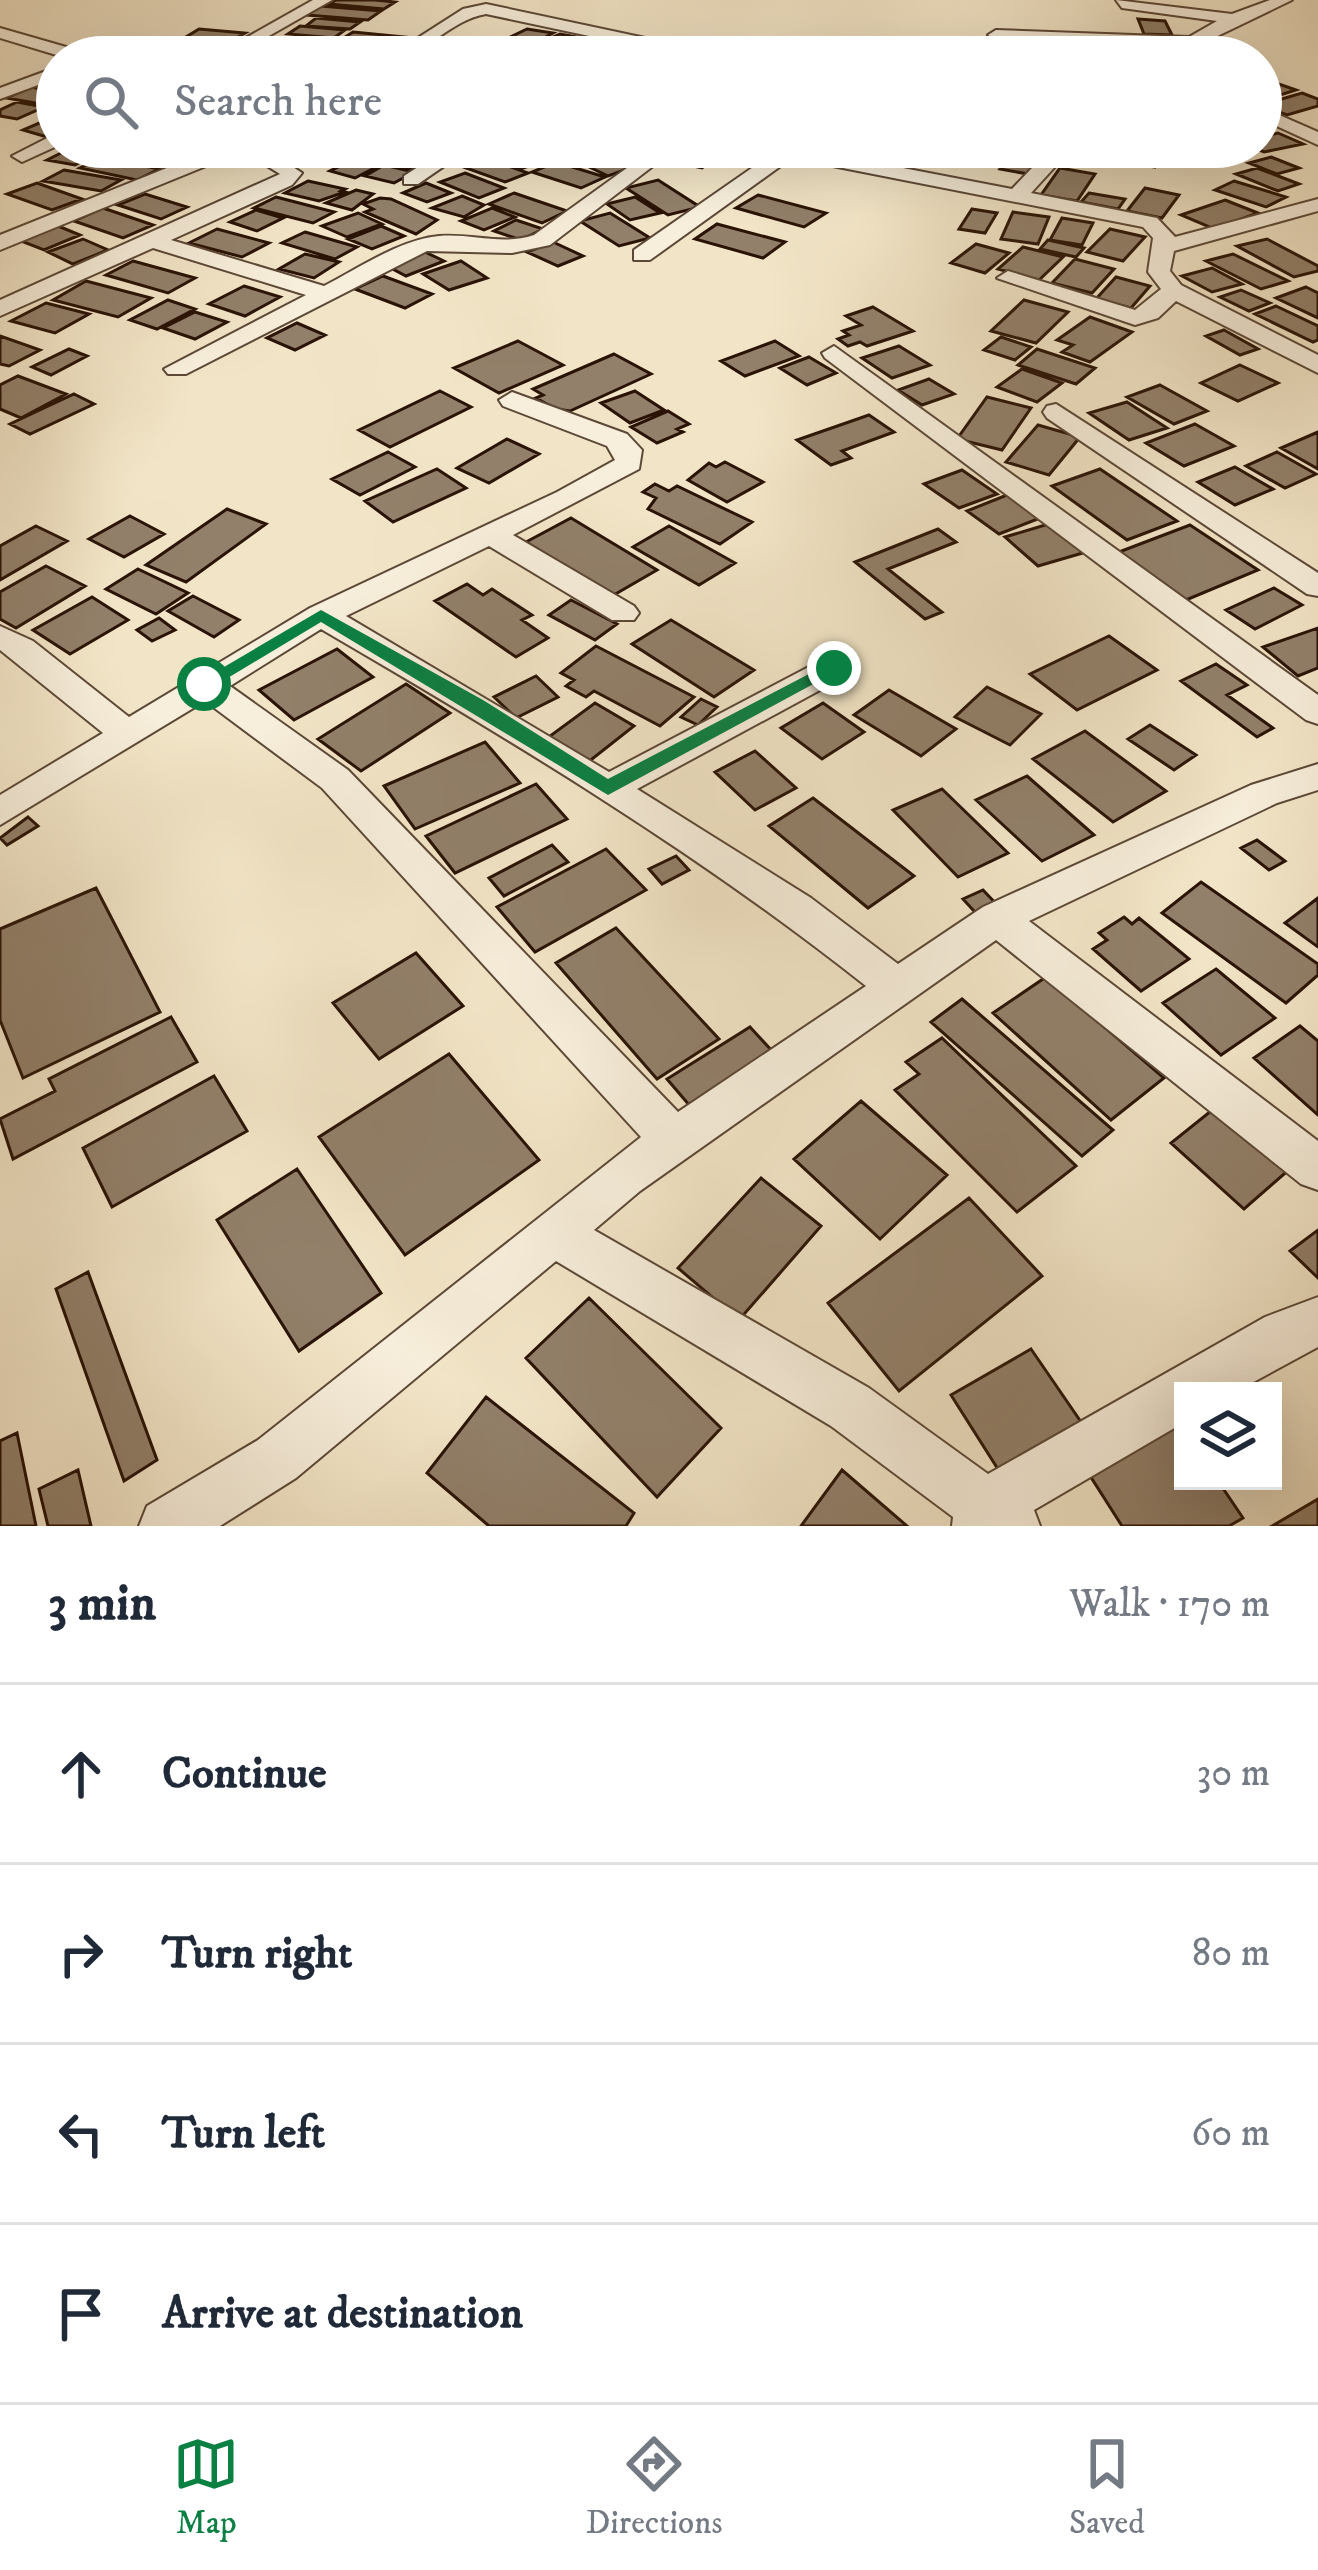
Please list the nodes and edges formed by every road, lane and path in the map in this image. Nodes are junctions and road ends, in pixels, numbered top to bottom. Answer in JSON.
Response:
{"nodes":[{"id":1,"x":324,"y":0,"type":"edge"},
{"id":2,"x":1284,"y":0,"type":"edge"},
{"id":3,"x":1122,"y":3,"type":"dead end"},
{"id":4,"x":481,"y":5,"type":"edge"},
{"id":5,"x":1233,"y":19,"type":"junction"},
{"id":6,"x":0,"y":33,"type":"edge"},
{"id":7,"x":996,"y":34,"type":"dead end"},
{"id":8,"x":258,"y":36,"type":"edge"},
{"id":9,"x":430,"y":36,"type":"edge"},
{"id":10,"x":619,"y":36,"type":"edge"},
{"id":11,"x":1021,"y":36,"type":"edge"},
{"id":12,"x":1212,"y":36,"type":"edge"},
{"id":13,"x":36,"y":44,"type":"edge"},
{"id":14,"x":36,"y":80,"type":"edge"},
{"id":15,"x":0,"y":94,"type":"edge"},
{"id":16,"x":1282,"y":122,"type":"edge"},
{"id":17,"x":1318,"y":139,"type":"edge"},
{"id":18,"x":36,"y":149,"type":"edge"},
{"id":19,"x":22,"y":156,"type":"dead end"},
{"id":20,"x":184,"y":168,"type":"edge"},
{"id":21,"x":284,"y":168,"type":"edge"},
{"id":22,"x":430,"y":168,"type":"edge"},
{"id":23,"x":640,"y":168,"type":"edge"},
{"id":24,"x":774,"y":168,"type":"edge"},
{"id":25,"x":872,"y":168,"type":"edge"},
{"id":26,"x":1043,"y":168,"type":"edge"},
{"id":27,"x":411,"y":180,"type":"dead end"},
{"id":28,"x":1014,"y":199,"type":"junction"},
{"id":29,"x":1318,"y":205,"type":"edge"},
{"id":30,"x":152,"y":241,"type":"junction"},
{"id":31,"x":0,"y":242,"type":"edge"},
{"id":32,"x":1167,"y":246,"type":"junction"},
{"id":33,"x":642,"y":255,"type":"dead end"},
{"id":34,"x":1008,"y":278,"type":"dead end"},
{"id":35,"x":1173,"y":290,"type":"junction"},
{"id":36,"x":327,"y":294,"type":"junction"},
{"id":37,"x":0,"y":309,"type":"edge"},
{"id":38,"x":834,"y":353,"type":"dead end"},
{"id":39,"x":1313,"y":357,"type":"edge"},
{"id":40,"x":177,"y":369,"type":"dead end"},
{"id":41,"x":512,"y":400,"type":"dead end"},
{"id":42,"x":1056,"y":412,"type":"dead end"},
{"id":43,"x":490,"y":534,"type":"junction"},
{"id":44,"x":1318,"y":587,"type":"edge"},
{"id":45,"x":623,"y":613,"type":"dead end"},
{"id":46,"x":321,"y":615,"type":"junction"},
{"id":47,"x":0,"y":636,"type":"edge"},
{"id":48,"x":834,"y":668,"type":"dead end"},
{"id":49,"x":204,"y":684,"type":"junction"},
{"id":50,"x":1318,"y":712,"type":"edge"},
{"id":51,"x":127,"y":734,"type":"junction"},
{"id":52,"x":1318,"y":777,"type":"edge"},
{"id":53,"x":608,"y":788,"type":"junction"},
{"id":54,"x":0,"y":812,"type":"edge"},
{"id":55,"x":997,"y":918,"type":"junction"},
{"id":56,"x":896,"y":986,"type":"junction"},
{"id":57,"x":675,"y":1142,"type":"junction"},
{"id":58,"x":1318,"y":1169,"type":"edge"},
{"id":59,"x":554,"y":1233,"type":"junction"},
{"id":60,"x":1318,"y":1322,"type":"edge"},
{"id":61,"x":1202,"y":1382,"type":"edge"},
{"id":62,"x":1174,"y":1399,"type":"edge"},
{"id":63,"x":993,"y":1519,"type":"edge"},
{"id":64,"x":167,"y":1526,"type":"edge"}],
"edges":[{"from":1,"to":8,"type":"street"},
{"from":2,"to":5,"type":"street"},
{"from":3,"to":5,"type":"street"},
{"from":4,"to":9,"type":"street"},
{"from":4,"to":10,"type":"street"},
{"from":5,"to":12,"type":"street"},
{"from":6,"to":13,"type":"street"},
{"from":7,"to":11,"type":"street"},
{"from":14,"to":15,"type":"street"},
{"from":16,"to":17,"type":"street"},
{"from":18,"to":19,"type":"street"},
{"from":20,"to":31,"type":"street"},
{"from":21,"to":30,"type":"street"},
{"from":22,"to":27,"type":"street"},
{"from":23,"to":36,"type":"street"},
{"from":24,"to":33,"type":"street"},
{"from":25,"to":28,"type":"street"},
{"from":26,"to":28,"type":"street"},
{"from":28,"to":32,"type":"street"},
{"from":29,"to":32,"type":"street"},
{"from":30,"to":36,"type":"street"},
{"from":30,"to":37,"type":"street"},
{"from":32,"to":35,"type":"street"},
{"from":34,"to":35,"type":"street"},
{"from":35,"to":39,"type":"street"},
{"from":36,"to":40,"type":"street"},
{"from":38,"to":50,"type":"street"},
{"from":41,"to":43,"type":"street"},
{"from":42,"to":44,"type":"street"},
{"from":43,"to":45,"type":"street"},
{"from":43,"to":46,"type":"street"},
{"from":46,"to":49,"type":"street"},
{"from":46,"to":53,"type":"street"},
{"from":47,"to":51,"type":"street"},
{"from":48,"to":53,"type":"street"},
{"from":49,"to":51,"type":"street"},
{"from":49,"to":57,"type":"street"},
{"from":51,"to":54,"type":"street"},
{"from":52,"to":55,"type":"street"},
{"from":53,"to":56,"type":"street"},
{"from":55,"to":56,"type":"street"},
{"from":55,"to":58,"type":"street"},
{"from":56,"to":57,"type":"street"},
{"from":57,"to":59,"type":"street"},
{"from":59,"to":63,"type":"street"},
{"from":59,"to":64,"type":"street"},
{"from":60,"to":61,"type":"street"},
{"from":62,"to":63,"type":"street"}]}
